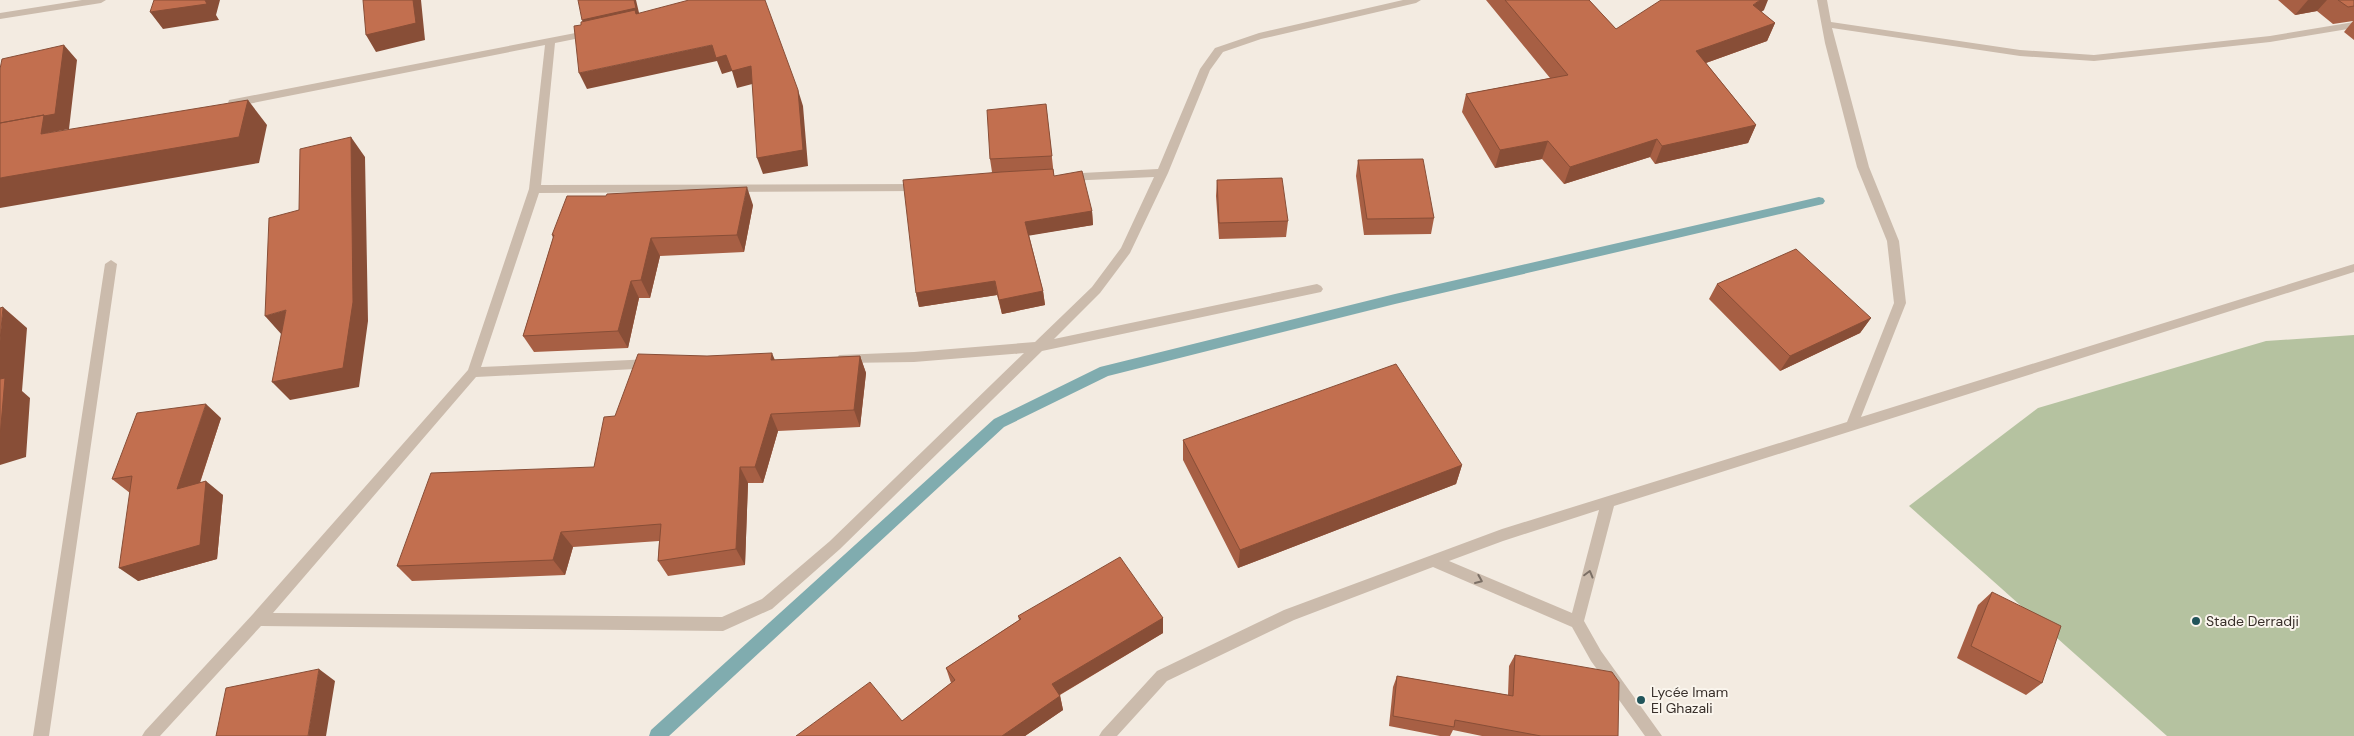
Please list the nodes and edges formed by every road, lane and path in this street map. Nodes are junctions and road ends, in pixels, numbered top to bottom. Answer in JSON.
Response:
{"nodes":[{"id":1,"x":101,"y":0,"type":"edge"},
{"id":2,"x":1416,"y":0,"type":"edge"},
{"id":3,"x":1822,"y":0,"type":"edge"},
{"id":4,"x":0,"y":16,"type":"edge"},
{"id":5,"x":1826,"y":24,"type":"junction"},
{"id":6,"x":2354,"y":25,"type":"edge"},
{"id":7,"x":606,"y":30,"type":"edge"},
{"id":8,"x":550,"y":42,"type":"junction"},
{"id":9,"x":222,"y":105,"type":"edge"},
{"id":10,"x":1162,"y":173,"type":"junction"},
{"id":11,"x":1053,"y":178,"type":"edge"},
{"id":12,"x":930,"y":186,"type":"edge"},
{"id":13,"x":535,"y":189,"type":"junction"},
{"id":14,"x":111,"y":264,"type":"dead end"},
{"id":15,"x":2354,"y":268,"type":"edge"},
{"id":16,"x":1317,"y":289,"type":"dead end"},
{"id":17,"x":1037,"y":348,"type":"junction"},
{"id":18,"x":826,"y":359,"type":"edge"},
{"id":19,"x":660,"y":364,"type":"edge"},
{"id":20,"x":473,"y":372,"type":"junction"},
{"id":21,"x":1851,"y":427,"type":"junction"},
{"id":22,"x":1608,"y":502,"type":"junction"},
{"id":23,"x":1434,"y":560,"type":"junction"},
{"id":24,"x":258,"y":619,"type":"junction"},
{"id":25,"x":1577,"y":622,"type":"junction"},
{"id":26,"x":41,"y":736,"type":"edge"},
{"id":27,"x":150,"y":736,"type":"edge"},
{"id":28,"x":1107,"y":736,"type":"edge"},
{"id":29,"x":1654,"y":736,"type":"edge"}],
"edges":[{"from":1,"to":4,"type":"street"},
{"from":2,"to":10,"type":"street"},
{"from":3,"to":5,"type":"street"},
{"from":5,"to":6,"type":"street"},
{"from":5,"to":21,"type":"street"},
{"from":7,"to":8,"type":"street"},
{"from":8,"to":9,"type":"street"},
{"from":8,"to":13,"type":"street"},
{"from":10,"to":11,"type":"street"},
{"from":10,"to":17,"type":"street"},
{"from":12,"to":13,"type":"street"},
{"from":13,"to":20,"type":"street"},
{"from":14,"to":26,"type":"street"},
{"from":15,"to":21,"type":"street"},
{"from":16,"to":17,"type":"street"},
{"from":17,"to":18,"type":"street"},
{"from":17,"to":24,"type":"street"},
{"from":19,"to":20,"type":"street"},
{"from":20,"to":24,"type":"street"},
{"from":21,"to":22,"type":"street"},
{"from":22,"to":23,"type":"street"},
{"from":25,"to":22,"type":"street","one_way":true},
{"from":23,"to":25,"type":"street","one_way":true},
{"from":23,"to":28,"type":"street"},
{"from":24,"to":27,"type":"street"},
{"from":25,"to":29,"type":"street"}]}
